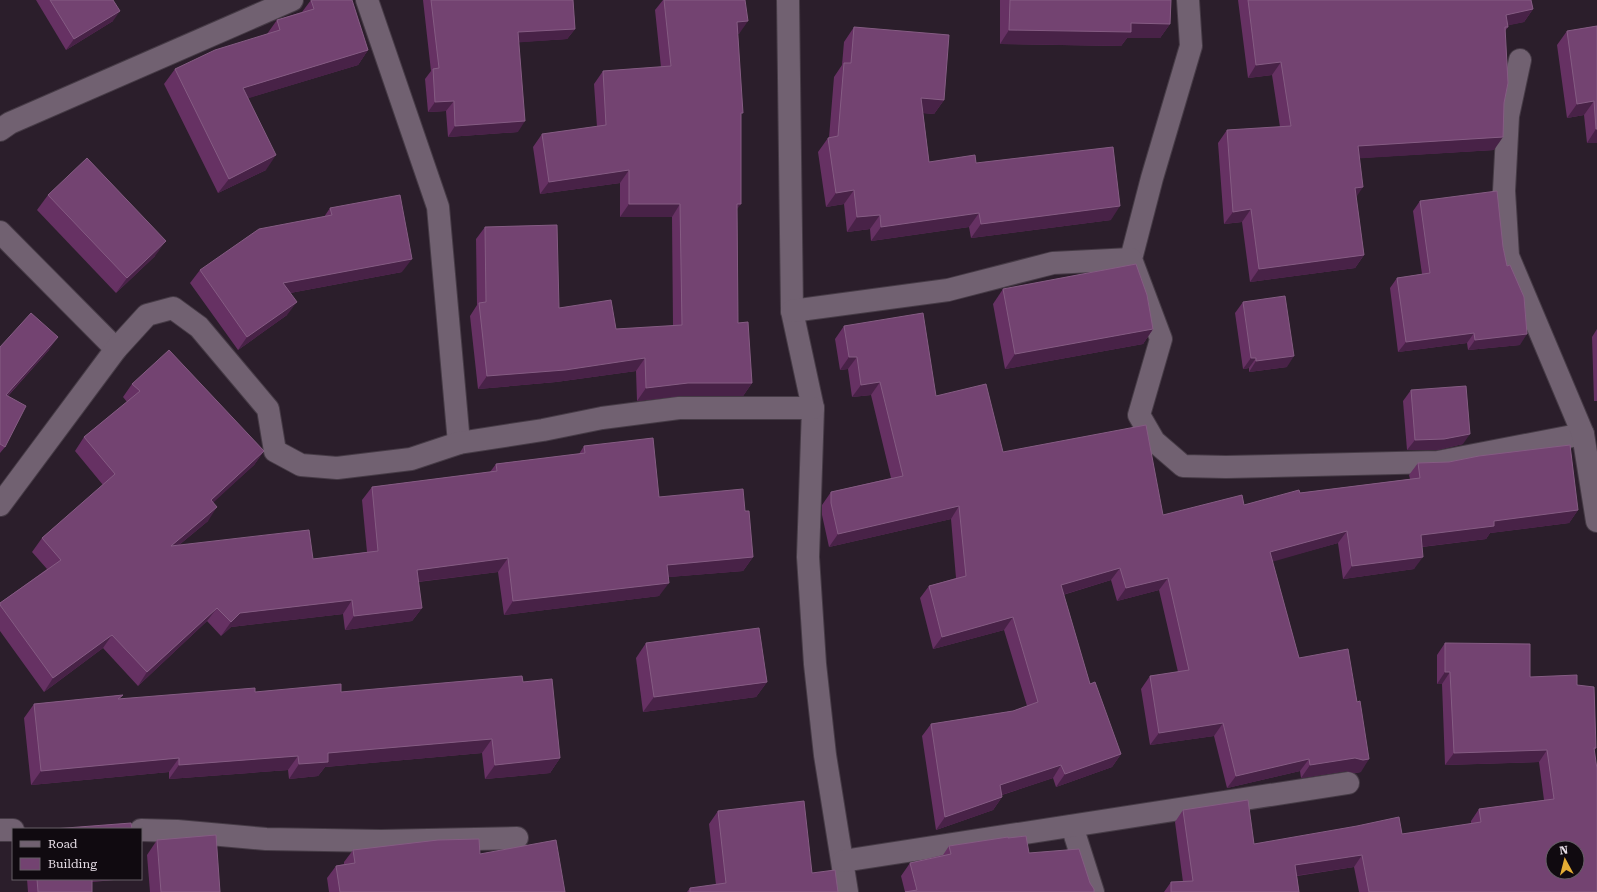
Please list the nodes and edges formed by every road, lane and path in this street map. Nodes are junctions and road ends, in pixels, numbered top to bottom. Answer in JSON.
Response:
{"nodes":[{"id":1,"x":292,"y":0,"type":"edge"},
{"id":2,"x":368,"y":0,"type":"edge"},
{"id":3,"x":788,"y":0,"type":"edge"},
{"id":4,"x":1188,"y":0,"type":"edge"},
{"id":5,"x":1520,"y":60,"type":"dead end"},
{"id":6,"x":0,"y":130,"type":"edge"},
{"id":7,"x":0,"y":232,"type":"edge"},
{"id":8,"x":1131,"y":259,"type":"junction"},
{"id":9,"x":792,"y":311,"type":"junction"},
{"id":10,"x":116,"y":349,"type":"junction"},
{"id":11,"x":813,"y":408,"type":"junction"},
{"id":12,"x":1583,"y":434,"type":"junction"},
{"id":13,"x":459,"y":443,"type":"junction"},
{"id":14,"x":0,"y":505,"type":"edge"},
{"id":15,"x":1597,"y":521,"type":"edge"},
{"id":16,"x":1348,"y":783,"type":"dead end"},
{"id":17,"x":1072,"y":826,"type":"junction"},
{"id":18,"x":0,"y":830,"type":"edge"},
{"id":19,"x":12,"y":830,"type":"edge"},
{"id":20,"x":142,"y":830,"type":"edge"},
{"id":21,"x":517,"y":838,"type":"dead end"},
{"id":22,"x":843,"y":861,"type":"junction"},
{"id":23,"x":847,"y":892,"type":"edge"},
{"id":24,"x":1093,"y":892,"type":"edge"}],
"edges":[{"from":1,"to":6,"type":"street"},
{"from":2,"to":13,"type":"street"},
{"from":3,"to":9,"type":"street"},
{"from":4,"to":8,"type":"street"},
{"from":5,"to":12,"type":"street"},
{"from":7,"to":10,"type":"street"},
{"from":8,"to":9,"type":"street"},
{"from":8,"to":12,"type":"street"},
{"from":9,"to":11,"type":"street"},
{"from":10,"to":13,"type":"street"},
{"from":10,"to":14,"type":"street"},
{"from":11,"to":13,"type":"street"},
{"from":11,"to":22,"type":"street"},
{"from":12,"to":15,"type":"street"},
{"from":16,"to":17,"type":"street"},
{"from":17,"to":22,"type":"street"},
{"from":17,"to":24,"type":"street"},
{"from":18,"to":19,"type":"street"},
{"from":20,"to":21,"type":"street"},
{"from":22,"to":23,"type":"street"}]}
